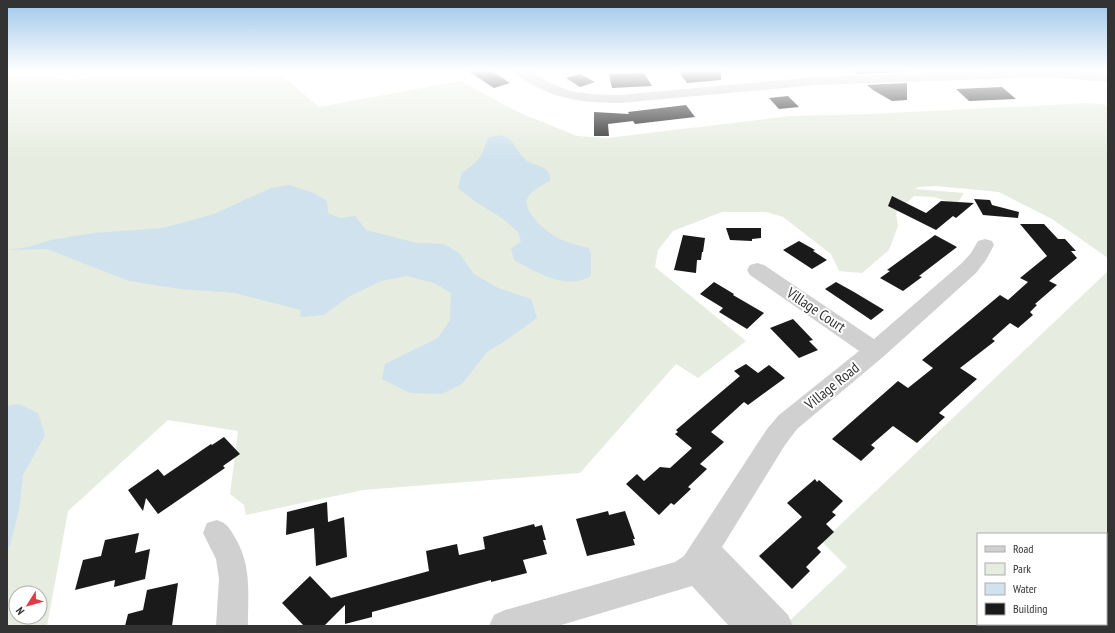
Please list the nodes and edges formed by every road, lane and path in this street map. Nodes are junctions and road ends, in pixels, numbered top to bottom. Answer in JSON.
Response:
{"nodes":[{"id":1,"x":985,"y":245,"type":"dead end"},
{"id":2,"x":757,"y":270,"type":"dead end"},
{"id":3,"x":875,"y":351,"type":"junction"},
{"id":4,"x":217,"y":533,"type":"dead end"},
{"id":5,"x":699,"y":558,"type":"junction"},
{"id":6,"x":232,"y":626,"type":"edge"},
{"id":7,"x":505,"y":626,"type":"edge"},
{"id":8,"x":750,"y":626,"type":"edge"},
{"id":9,"x":777,"y":626,"type":"edge"}],
"edges":[{"from":1,"to":3,"type":"street","name":"Village Road"},
{"from":2,"to":3,"type":"street","name":"Village Court"},
{"from":3,"to":5,"type":"street","name":"Village Road"},
{"from":4,"to":6,"type":"street"},
{"from":5,"to":7,"type":"street","name":"Village Road"},
{"from":5,"to":8,"type":"street"},
{"from":5,"to":9,"type":"street"}]}
